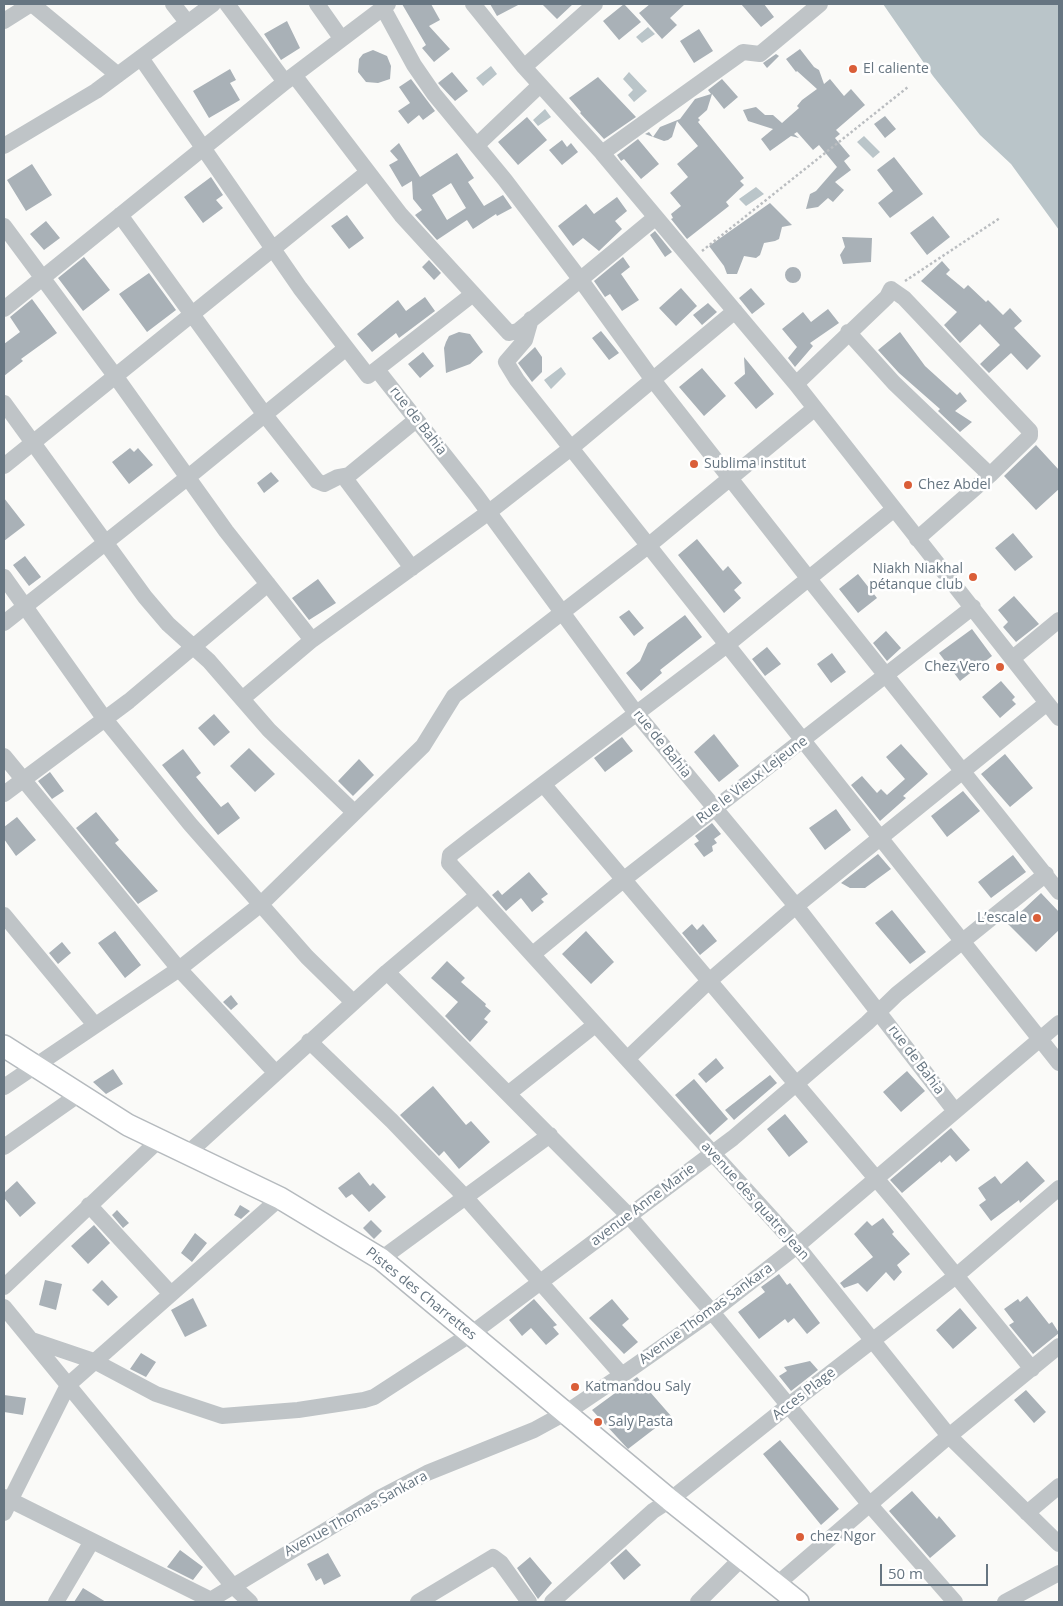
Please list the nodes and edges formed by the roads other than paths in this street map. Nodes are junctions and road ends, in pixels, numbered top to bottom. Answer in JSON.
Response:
{"nodes":[{"id":1,"x":32,"y":4,"type":"edge"},
{"id":2,"x":173,"y":4,"type":"edge"},
{"id":3,"x":213,"y":4,"type":"edge"},
{"id":4,"x":227,"y":4,"type":"edge"},
{"id":5,"x":317,"y":4,"type":"edge"},
{"id":6,"x":473,"y":4,"type":"edge"},
{"id":7,"x":595,"y":4,"type":"edge"},
{"id":8,"x":820,"y":4,"type":"edge"},
{"id":9,"x":386,"y":6,"type":"edge"},
{"id":10,"x":4,"y":21,"type":"edge"},
{"id":11,"x":187,"y":22,"type":"junction"},
{"id":12,"x":341,"y":38,"type":"junction"},
{"id":13,"x":141,"y":58,"type":"junction"},
{"id":14,"x":524,"y":67,"type":"junction"},
{"id":15,"x":118,"y":75,"type":"junction"},
{"id":16,"x":289,"y":79,"type":"junction"},
{"id":17,"x":540,"y":85,"type":"junction"},
{"id":18,"x":477,"y":145,"type":"junction"},
{"id":19,"x":4,"y":146,"type":"edge"},
{"id":20,"x":204,"y":147,"type":"junction"},
{"id":21,"x":602,"y":153,"type":"junction"},
{"id":22,"x":368,"y":172,"type":"junction"},
{"id":23,"x":120,"y":215,"type":"junction"},
{"id":24,"x":656,"y":217,"type":"junction"},
{"id":25,"x":4,"y":226,"type":"edge"},
{"id":26,"x":273,"y":249,"type":"junction"},
{"id":27,"x":42,"y":278,"type":"junction"},
{"id":28,"x":580,"y":279,"type":"junction"},
{"id":29,"x":474,"y":294,"type":"junction"},
{"id":30,"x":4,"y":309,"type":"edge"},
{"id":31,"x":735,"y":311,"type":"junction"},
{"id":32,"x":193,"y":315,"type":"junction"},
{"id":33,"x":531,"y":319,"type":"junction"},
{"id":34,"x":848,"y":332,"type":"junction"},
{"id":35,"x":345,"y":349,"type":"junction"},
{"id":36,"x":378,"y":371,"type":"junction"},
{"id":37,"x":116,"y":376,"type":"junction"},
{"id":38,"x":653,"y":380,"type":"junction"},
{"id":39,"x":796,"y":384,"type":"junction"},
{"id":40,"x":4,"y":402,"type":"edge"},
{"id":41,"x":814,"y":409,"type":"junction"},
{"id":42,"x":265,"y":415,"type":"junction"},
{"id":43,"x":416,"y":420,"type":"junction"},
{"id":44,"x":33,"y":443,"type":"junction"},
{"id":45,"x":571,"y":448,"type":"junction"},
{"id":46,"x":4,"y":466,"type":"edge"},
{"id":47,"x":350,"y":475,"type":"junction"},
{"id":48,"x":990,"y":475,"type":"junction"},
{"id":49,"x":187,"y":478,"type":"junction"},
{"id":50,"x":732,"y":479,"type":"junction"},
{"id":51,"x":894,"y":510,"type":"junction"},
{"id":52,"x":489,"y":512,"type":"junction"},
{"id":53,"x":917,"y":539,"type":"junction"},
{"id":54,"x":106,"y":542,"type":"junction"},
{"id":55,"x":648,"y":546,"type":"junction"},
{"id":56,"x":412,"y":568,"type":"junction"},
{"id":57,"x":4,"y":577,"type":"edge"},
{"id":58,"x":809,"y":579,"type":"junction"},
{"id":59,"x":268,"y":584,"type":"junction"},
{"id":60,"x":26,"y":606,"type":"junction"},
{"id":61,"x":973,"y":607,"type":"junction"},
{"id":62,"x":561,"y":613,"type":"junction"},
{"id":63,"x":1059,"y":620,"type":"edge"},
{"id":64,"x":4,"y":623,"type":"edge"},
{"id":65,"x":312,"y":640,"type":"junction"},
{"id":66,"x":728,"y":644,"type":"junction"},
{"id":67,"x":195,"y":647,"type":"junction"},
{"id":68,"x":1013,"y":658,"type":"junction"},
{"id":69,"x":886,"y":677,"type":"junction"},
{"id":70,"x":242,"y":699,"type":"junction"},
{"id":71,"x":1047,"y":703,"type":"junction"},
{"id":72,"x":636,"y":713,"type":"junction"},
{"id":73,"x":104,"y":718,"type":"junction"},
{"id":74,"x":1059,"y":718,"type":"edge"},
{"id":75,"x":803,"y":741,"type":"junction"},
{"id":76,"x":4,"y":756,"type":"edge"},
{"id":77,"x":964,"y":772,"type":"junction"},
{"id":78,"x":21,"y":780,"type":"junction"},
{"id":79,"x":543,"y":784,"type":"junction"},
{"id":80,"x":4,"y":794,"type":"edge"},
{"id":81,"x":714,"y":808,"type":"junction"},
{"id":82,"x":354,"y":812,"type":"junction"},
{"id":83,"x":880,"y":839,"type":"junction"},
{"id":84,"x":1046,"y":874,"type":"junction"},
{"id":85,"x":623,"y":880,"type":"junction"},
{"id":86,"x":1059,"y":892,"type":"edge"},
{"id":87,"x":477,"y":896,"type":"junction"},
{"id":88,"x":260,"y":906,"type":"junction"},
{"id":89,"x":796,"y":906,"type":"junction"},
{"id":90,"x":4,"y":915,"type":"edge"},
{"id":91,"x":962,"y":941,"type":"junction"},
{"id":92,"x":533,"y":954,"type":"junction"},
{"id":93,"x":179,"y":969,"type":"junction"},
{"id":94,"x":387,"y":972,"type":"junction"},
{"id":95,"x":708,"y":982,"type":"junction"},
{"id":96,"x":353,"y":1002,"type":"junction"},
{"id":97,"x":879,"y":1012,"type":"junction"},
{"id":98,"x":1059,"y":1023,"type":"edge"},
{"id":99,"x":96,"y":1025,"type":"junction"},
{"id":100,"x":595,"y":1025,"type":"junction"},
{"id":101,"x":1040,"y":1040,"type":"junction"},
{"id":102,"x":309,"y":1041,"type":"junction"},
{"id":103,"x":4,"y":1046,"type":"edge"},
{"id":104,"x":627,"y":1059,"type":"junction"},
{"id":105,"x":1059,"y":1063,"type":"edge"},
{"id":106,"x":34,"y":1067,"type":"junction"},
{"id":107,"x":275,"y":1072,"type":"junction"},
{"id":108,"x":797,"y":1084,"type":"junction"},
{"id":109,"x":4,"y":1087,"type":"edge"},
{"id":110,"x":509,"y":1093,"type":"junction"},
{"id":111,"x":78,"y":1095,"type":"junction"},
{"id":112,"x":955,"y":1111,"type":"junction"},
{"id":113,"x":550,"y":1135,"type":"junction"},
{"id":114,"x":159,"y":1140,"type":"junction"},
{"id":115,"x":4,"y":1147,"type":"edge"},
{"id":116,"x":711,"y":1152,"type":"junction"},
{"id":117,"x":187,"y":1154,"type":"junction"},
{"id":118,"x":876,"y":1178,"type":"junction"},
{"id":119,"x":1059,"y":1188,"type":"edge"},
{"id":120,"x":280,"y":1198,"type":"junction"},
{"id":121,"x":466,"y":1198,"type":"junction"},
{"id":122,"x":89,"y":1205,"type":"junction"},
{"id":123,"x":628,"y":1216,"type":"junction"},
{"id":124,"x":797,"y":1246,"type":"junction"},
{"id":125,"x":382,"y":1259,"type":"junction"},
{"id":126,"x":956,"y":1276,"type":"junction"},
{"id":127,"x":540,"y":1280,"type":"junction"},
{"id":128,"x":4,"y":1287,"type":"edge"},
{"id":129,"x":171,"y":1294,"type":"junction"},
{"id":130,"x":4,"y":1308,"type":"edge"},
{"id":131,"x":712,"y":1312,"type":"junction"},
{"id":132,"x":471,"y":1334,"type":"junction"},
{"id":133,"x":32,"y":1340,"type":"junction"},
{"id":134,"x":874,"y":1341,"type":"junction"},
{"id":135,"x":1059,"y":1346,"type":"edge"},
{"id":136,"x":94,"y":1361,"type":"junction"},
{"id":137,"x":1032,"y":1368,"type":"junction"},
{"id":138,"x":622,"y":1375,"type":"junction"},
{"id":139,"x":68,"y":1385,"type":"junction"},
{"id":140,"x":789,"y":1405,"type":"junction"},
{"id":141,"x":567,"y":1412,"type":"junction"},
{"id":142,"x":950,"y":1436,"type":"junction"},
{"id":143,"x":1059,"y":1486,"type":"edge"},
{"id":144,"x":670,"y":1500,"type":"junction"},
{"id":145,"x":6,"y":1503,"type":"edge"},
{"id":146,"x":870,"y":1505,"type":"junction"},
{"id":147,"x":1027,"y":1513,"type":"junction"},
{"id":148,"x":92,"y":1541,"type":"junction"},
{"id":149,"x":1059,"y":1544,"type":"edge"},
{"id":150,"x":742,"y":1558,"type":"junction"},
{"id":151,"x":1059,"y":1573,"type":"edge"},
{"id":152,"x":232,"y":1585,"type":"junction"},
{"id":153,"x":776,"y":1586,"type":"junction"},
{"id":154,"x":208,"y":1601,"type":"edge"},
{"id":155,"x":56,"y":1602,"type":"edge"},
{"id":156,"x":250,"y":1602,"type":"edge"},
{"id":157,"x":418,"y":1602,"type":"edge"},
{"id":158,"x":530,"y":1602,"type":"edge"},
{"id":159,"x":552,"y":1602,"type":"edge"},
{"id":160,"x":698,"y":1602,"type":"edge"},
{"id":161,"x":798,"y":1602,"type":"edge"},
{"id":162,"x":955,"y":1602,"type":"edge"},
{"id":163,"x":1005,"y":1602,"type":"edge"}],
"edges":[{"from":1,"to":10,"type":"street"},
{"from":1,"to":15,"type":"street"},
{"from":2,"to":11,"type":"street"},
{"from":3,"to":11,"type":"street"},
{"from":4,"to":16,"type":"street"},
{"from":5,"to":12,"type":"street"},
{"from":6,"to":14,"type":"street"},
{"from":7,"to":14,"type":"street"},
{"from":8,"to":21,"type":"street"},
{"from":9,"to":12,"type":"street"},
{"from":9,"to":18,"type":"street"},
{"from":11,"to":13,"type":"street"},
{"from":12,"to":16,"type":"street"},
{"from":13,"to":15,"type":"street"},
{"from":13,"to":20,"type":"street"},
{"from":14,"to":17,"type":"street"},
{"from":15,"to":19,"type":"street"},
{"from":16,"to":20,"type":"street"},
{"from":16,"to":22,"type":"street"},
{"from":17,"to":18,"type":"street"},
{"from":17,"to":21,"type":"street"},
{"from":18,"to":28,"type":"street"},
{"from":20,"to":23,"type":"street"},
{"from":20,"to":26,"type":"street"},
{"from":21,"to":24,"type":"street"},
{"from":22,"to":26,"type":"street"},
{"from":22,"to":29,"type":"street"},
{"from":23,"to":27,"type":"street"},
{"from":23,"to":32,"type":"street"},
{"from":24,"to":28,"type":"street"},
{"from":24,"to":31,"type":"street"},
{"from":25,"to":27,"type":"street"},
{"from":26,"to":32,"type":"street"},
{"from":26,"to":35,"type":"street"},
{"from":27,"to":30,"type":"street"},
{"from":27,"to":37,"type":"street"},
{"from":28,"to":33,"type":"street"},
{"from":28,"to":38,"type":"street"},
{"from":29,"to":33,"type":"street"},
{"from":29,"to":36,"type":"street"},
{"from":31,"to":38,"type":"street"},
{"from":31,"to":39,"type":"street"},
{"from":32,"to":37,"type":"street"},
{"from":32,"to":42,"type":"street"},
{"from":33,"to":45,"type":"street"},
{"from":34,"to":39,"type":"street"},
{"from":34,"to":48,"type":"street"},
{"from":34,"to":48,"type":"street"},
{"from":35,"to":36,"type":"street"},
{"from":35,"to":42,"type":"street"},
{"from":36,"to":43,"type":"street","name":"rue de Bahia"},
{"from":37,"to":44,"type":"street"},
{"from":37,"to":49,"type":"street"},
{"from":38,"to":45,"type":"street"},
{"from":38,"to":50,"type":"street"},
{"from":39,"to":41,"type":"street"},
{"from":40,"to":44,"type":"street"},
{"from":41,"to":50,"type":"street"},
{"from":41,"to":51,"type":"street"},
{"from":42,"to":47,"type":"street"},
{"from":42,"to":49,"type":"street"},
{"from":43,"to":47,"type":"street"},
{"from":43,"to":52,"type":"street","name":"rue de Bahia"},
{"from":44,"to":46,"type":"street"},
{"from":44,"to":54,"type":"street"},
{"from":45,"to":52,"type":"street"},
{"from":45,"to":55,"type":"street"},
{"from":47,"to":56,"type":"street"},
{"from":48,"to":53,"type":"street"},
{"from":49,"to":54,"type":"street"},
{"from":49,"to":59,"type":"street"},
{"from":50,"to":55,"type":"street"},
{"from":50,"to":58,"type":"street"},
{"from":51,"to":53,"type":"street"},
{"from":51,"to":58,"type":"street"},
{"from":52,"to":56,"type":"street"},
{"from":52,"to":62,"type":"street","name":"rue de Bahia"},
{"from":53,"to":61,"type":"street"},
{"from":54,"to":60,"type":"street"},
{"from":54,"to":67,"type":"street"},
{"from":55,"to":62,"type":"street"},
{"from":55,"to":66,"type":"street"},
{"from":56,"to":65,"type":"street"},
{"from":57,"to":60,"type":"street"},
{"from":58,"to":66,"type":"street"},
{"from":58,"to":69,"type":"street"},
{"from":59,"to":65,"type":"street"},
{"from":59,"to":67,"type":"street"},
{"from":60,"to":64,"type":"street"},
{"from":60,"to":73,"type":"street"},
{"from":61,"to":68,"type":"street"},
{"from":61,"to":69,"type":"street","name":"Rue le Vieux Lejeune"},
{"from":62,"to":72,"type":"street","name":"rue de Bahia"},
{"from":62,"to":82,"type":"street"},
{"from":63,"to":68,"type":"street"},
{"from":65,"to":70,"type":"street"},
{"from":66,"to":72,"type":"street"},
{"from":66,"to":75,"type":"street"},
{"from":67,"to":70,"type":"street"},
{"from":67,"to":73,"type":"street"},
{"from":68,"to":71,"type":"street"},
{"from":69,"to":75,"type":"street","name":"Rue le Vieux Lejeune"},
{"from":69,"to":77,"type":"street"},
{"from":70,"to":82,"type":"street"},
{"from":71,"to":74,"type":"street"},
{"from":71,"to":77,"type":"street"},
{"from":72,"to":79,"type":"street"},
{"from":72,"to":81,"type":"street","name":"rue de Bahia"},
{"from":73,"to":78,"type":"street"},
{"from":73,"to":88,"type":"street"},
{"from":75,"to":81,"type":"street","name":"Rue le Vieux Lejeune"},
{"from":75,"to":83,"type":"street"},
{"from":76,"to":78,"type":"street"},
{"from":77,"to":83,"type":"street"},
{"from":77,"to":84,"type":"street"},
{"from":78,"to":80,"type":"street"},
{"from":78,"to":93,"type":"street"},
{"from":79,"to":85,"type":"street"},
{"from":79,"to":87,"type":"street","name":"avenue des quatre Jean"},
{"from":81,"to":85,"type":"street","name":"Rue le Vieux Lejeune"},
{"from":81,"to":89,"type":"street","name":"rue de Bahia"},
{"from":82,"to":88,"type":"street"},
{"from":83,"to":89,"type":"street"},
{"from":83,"to":91,"type":"street"},
{"from":84,"to":86,"type":"street"},
{"from":84,"to":91,"type":"street"},
{"from":85,"to":92,"type":"street","name":"Rue le Vieux Lejeune"},
{"from":85,"to":95,"type":"street"},
{"from":87,"to":92,"type":"street","name":"avenue des quatre Jean"},
{"from":87,"to":94,"type":"street"},
{"from":88,"to":93,"type":"street"},
{"from":88,"to":96,"type":"street"},
{"from":89,"to":95,"type":"street"},
{"from":89,"to":97,"type":"street","name":"rue de Bahia"},
{"from":90,"to":99,"type":"street"},
{"from":91,"to":97,"type":"street"},
{"from":91,"to":101,"type":"street"},
{"from":92,"to":100,"type":"street","name":"avenue des quatre Jean"},
{"from":93,"to":99,"type":"street"},
{"from":93,"to":107,"type":"street"},
{"from":94,"to":96,"type":"street"},
{"from":94,"to":110,"type":"street"},
{"from":95,"to":104,"type":"street"},
{"from":95,"to":108,"type":"street"},
{"from":96,"to":102,"type":"street"},
{"from":97,"to":108,"type":"street","name":"avenue Anne Marie"},
{"from":97,"to":112,"type":"street","name":"rue de Bahia"},
{"from":98,"to":101,"type":"street","name":"Avenue Thomas Sankara"},
{"from":99,"to":106,"type":"street"},
{"from":100,"to":104,"type":"street","name":"avenue des quatre Jean"},
{"from":100,"to":110,"type":"street"},
{"from":101,"to":105,"type":"street"},
{"from":101,"to":112,"type":"street","name":"Avenue Thomas Sankara"},
{"from":102,"to":107,"type":"street"},
{"from":102,"to":121,"type":"street"},
{"from":103,"to":106,"type":"main road","name":"Pistes des Charrettes"},
{"from":104,"to":116,"type":"street","name":"avenue des quatre Jean"},
{"from":106,"to":109,"type":"street"},
{"from":106,"to":111,"type":"main road","name":"Pistes des Charrettes"},
{"from":107,"to":117,"type":"street"},
{"from":108,"to":116,"type":"street","name":"avenue Anne Marie"},
{"from":108,"to":118,"type":"street"},
{"from":110,"to":113,"type":"street"},
{"from":111,"to":114,"type":"main road","name":"Pistes des Charrettes"},
{"from":111,"to":115,"type":"street"},
{"from":112,"to":118,"type":"street","name":"Avenue Thomas Sankara"},
{"from":113,"to":121,"type":"street"},
{"from":113,"to":123,"type":"street"},
{"from":114,"to":117,"type":"main road","name":"Pistes des Charrettes"},
{"from":114,"to":122,"type":"street"},
{"from":116,"to":123,"type":"street","name":"avenue Anne Marie"},
{"from":116,"to":124,"type":"street","name":"avenue des quatre Jean"},
{"from":117,"to":120,"type":"main road","name":"Pistes des Charrettes"},
{"from":118,"to":124,"type":"street","name":"Avenue Thomas Sankara"},
{"from":118,"to":126,"type":"street"},
{"from":119,"to":126,"type":"street","name":"Acces Plage"},
{"from":120,"to":125,"type":"main road","name":"Pistes des Charrettes"},
{"from":120,"to":129,"type":"street"},
{"from":121,"to":125,"type":"street"},
{"from":121,"to":127,"type":"street"},
{"from":122,"to":128,"type":"street"},
{"from":122,"to":129,"type":"street"},
{"from":123,"to":127,"type":"street","name":"avenue Anne Marie"},
{"from":123,"to":131,"type":"street"},
{"from":124,"to":131,"type":"street","name":"Avenue Thomas Sankara"},
{"from":124,"to":134,"type":"street","name":"avenue des quatre Jean"},
{"from":125,"to":132,"type":"main road","name":"Pistes des Charrettes"},
{"from":126,"to":134,"type":"street","name":"Acces Plage"},
{"from":126,"to":137,"type":"street"},
{"from":127,"to":132,"type":"street","name":"avenue Anne Marie"},
{"from":127,"to":138,"type":"street"},
{"from":129,"to":136,"type":"street"},
{"from":130,"to":133,"type":"street"},
{"from":131,"to":138,"type":"street","name":"Avenue Thomas Sankara"},
{"from":131,"to":140,"type":"street"},
{"from":132,"to":136,"type":"street","name":"avenue Anne Marie"},
{"from":132,"to":141,"type":"main road","name":"Pistes des Charrettes"},
{"from":133,"to":136,"type":"street","name":"avenue Anne Marie"},
{"from":133,"to":139,"type":"street"},
{"from":134,"to":140,"type":"street","name":"Acces Plage"},
{"from":134,"to":142,"type":"street","name":"avenue des quatre Jean"},
{"from":135,"to":137,"type":"street"},
{"from":136,"to":139,"type":"street"},
{"from":137,"to":142,"type":"street"},
{"from":138,"to":141,"type":"street","name":"Avenue Thomas Sankara"},
{"from":139,"to":145,"type":"street"},
{"from":139,"to":152,"type":"street"},
{"from":140,"to":144,"type":"street","name":"Acces Plage"},
{"from":140,"to":146,"type":"street"},
{"from":141,"to":144,"type":"main road","name":"Pistes des Charrettes"},
{"from":141,"to":152,"type":"street","name":"Avenue Thomas Sankara"},
{"from":142,"to":146,"type":"street"},
{"from":142,"to":147,"type":"street","name":"avenue des quatre Jean"},
{"from":143,"to":147,"type":"street"},
{"from":144,"to":150,"type":"main road","name":"Pistes des Charrettes"},
{"from":144,"to":159,"type":"street","name":"Acces Plage"},
{"from":145,"to":148,"type":"street"},
{"from":146,"to":153,"type":"street"},
{"from":146,"to":162,"type":"street"},
{"from":147,"to":149,"type":"street","name":"avenue des quatre Jean"},
{"from":148,"to":154,"type":"street"},
{"from":148,"to":155,"type":"street"},
{"from":150,"to":153,"type":"main road","name":"Pistes des Charrettes"},
{"from":150,"to":160,"type":"street"},
{"from":151,"to":163,"type":"street"},
{"from":152,"to":154,"type":"street","name":"Avenue Thomas Sankara"},
{"from":152,"to":156,"type":"street"},
{"from":153,"to":161,"type":"main road","name":"Pistes des Charrettes"},
{"from":157,"to":158,"type":"street"}]}
